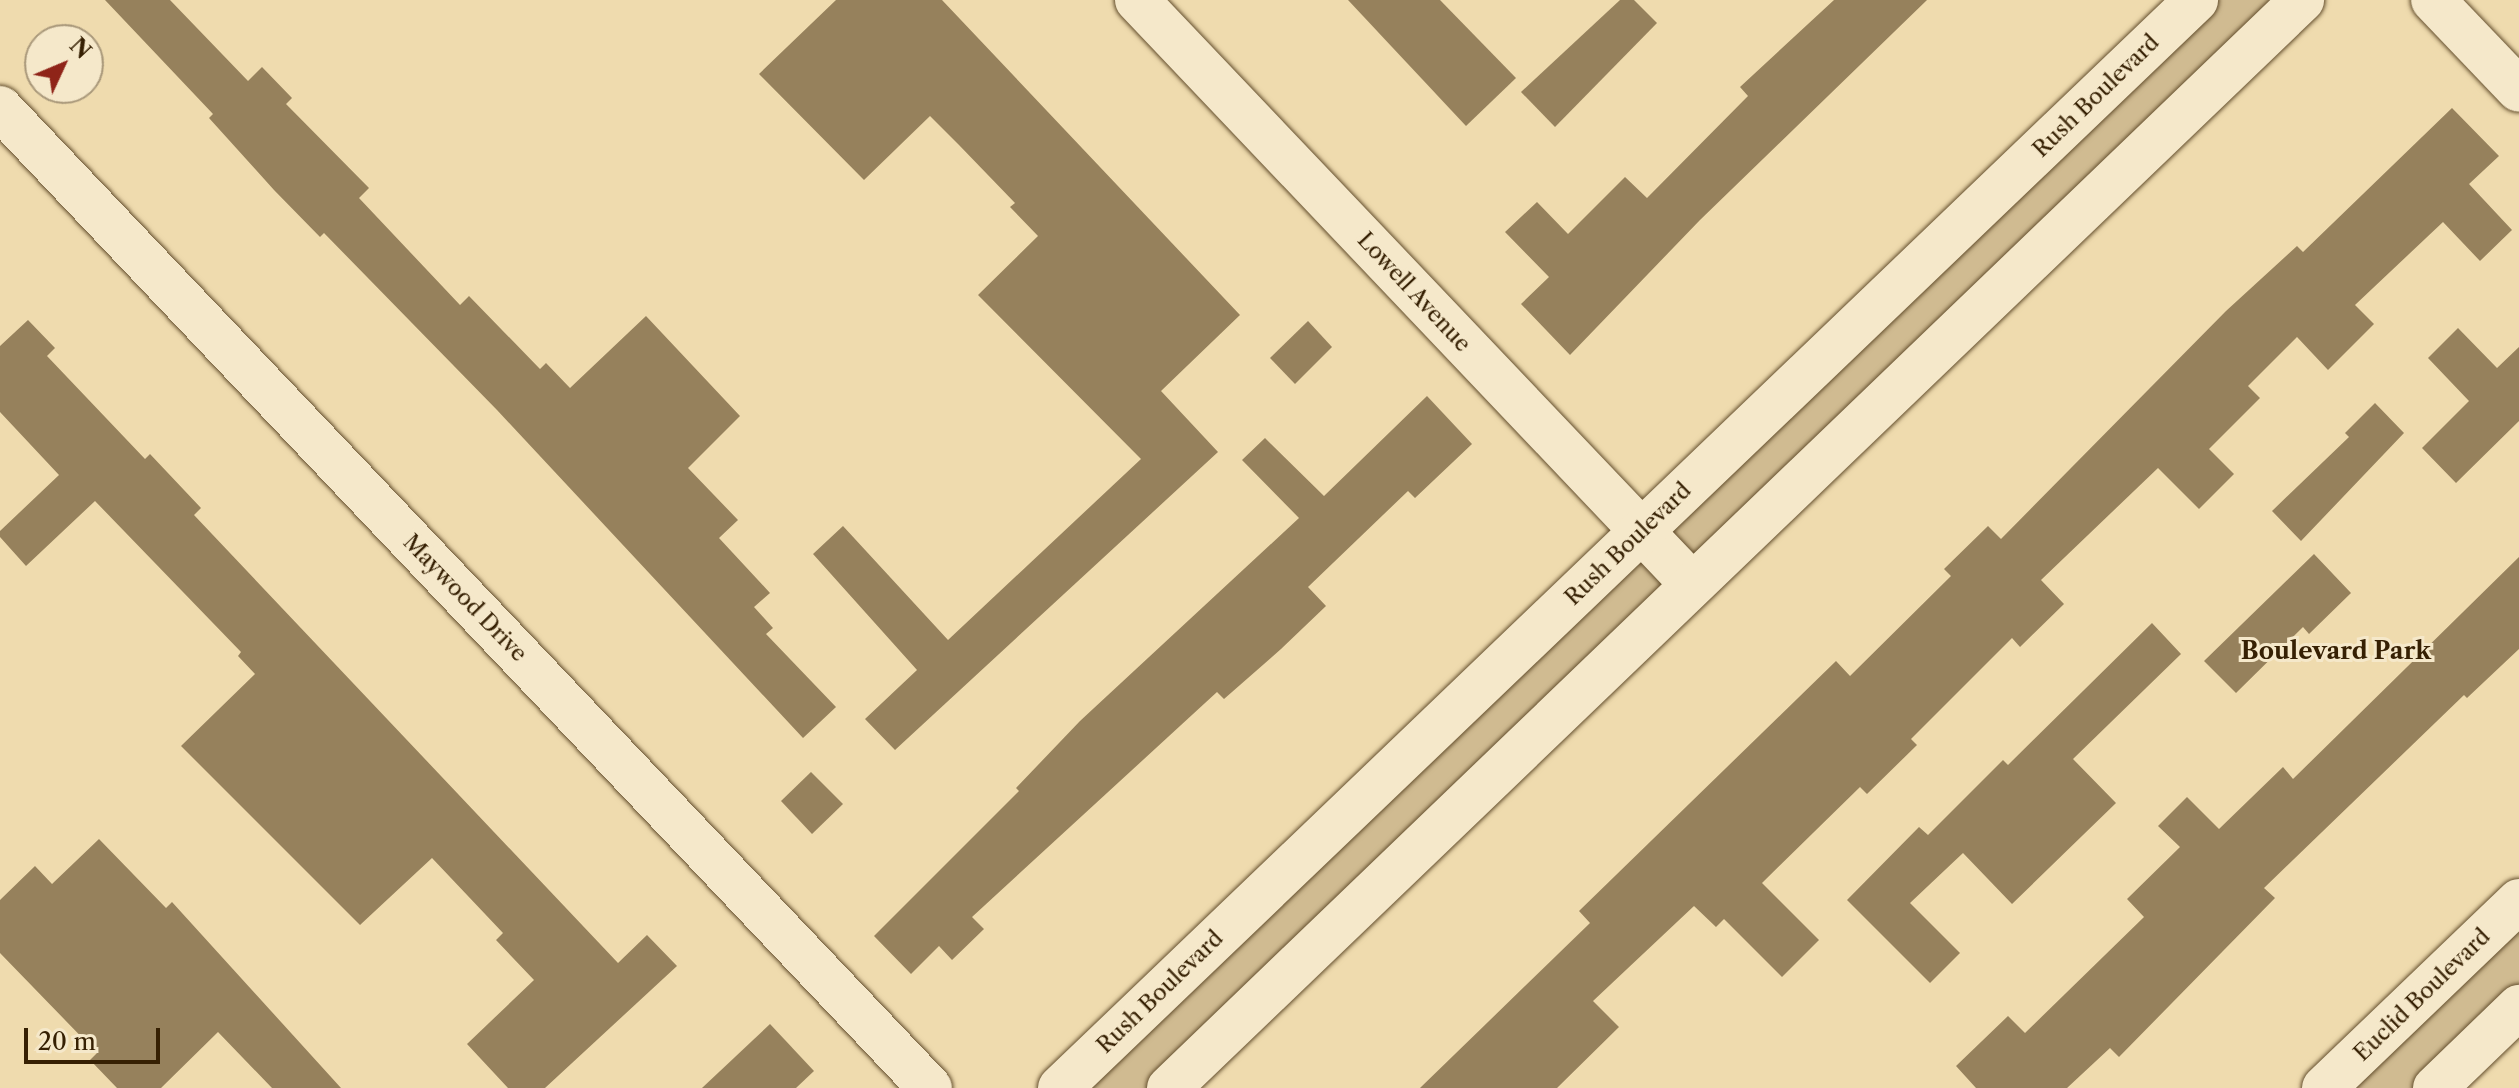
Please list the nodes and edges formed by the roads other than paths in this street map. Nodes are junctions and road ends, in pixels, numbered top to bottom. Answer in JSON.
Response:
{"nodes":[{"id":1,"x":1137,"y":0,"type":"edge"},
{"id":2,"x":2196,"y":0,"type":"edge"},
{"id":3,"x":2302,"y":0,"type":"edge"},
{"id":4,"x":2433,"y":0,"type":"edge"},
{"id":5,"x":2519,"y":90,"type":"edge"},
{"id":6,"x":0,"y":108,"type":"edge"},
{"id":7,"x":1641,"y":531,"type":"junction"},
{"id":8,"x":1692,"y":584,"type":"junction"},
{"id":9,"x":2519,"y":901,"type":"edge"},
{"id":10,"x":2519,"y":1007,"type":"edge"},
{"id":11,"x":930,"y":1088,"type":"edge"},
{"id":12,"x":1060,"y":1088,"type":"edge"},
{"id":13,"x":1169,"y":1088,"type":"edge"},
{"id":14,"x":2324,"y":1088,"type":"edge"},
{"id":15,"x":2435,"y":1088,"type":"edge"}],
"edges":[{"from":1,"to":7,"type":"street","name":"Lowell Avenue"},
{"from":2,"to":7,"type":"street","name":"Rush Boulevard"},
{"from":3,"to":8,"type":"street"},
{"from":4,"to":5,"type":"street"},
{"from":6,"to":11,"type":"street","name":"Maywood Drive"},
{"from":7,"to":8,"type":"street","name":"Lowell Avenue"},
{"from":7,"to":12,"type":"street","name":"Rush Boulevard"},
{"from":8,"to":13,"type":"street"},
{"from":9,"to":14,"type":"street","name":"Euclid Boulevard"},
{"from":10,"to":15,"type":"street"}]}
